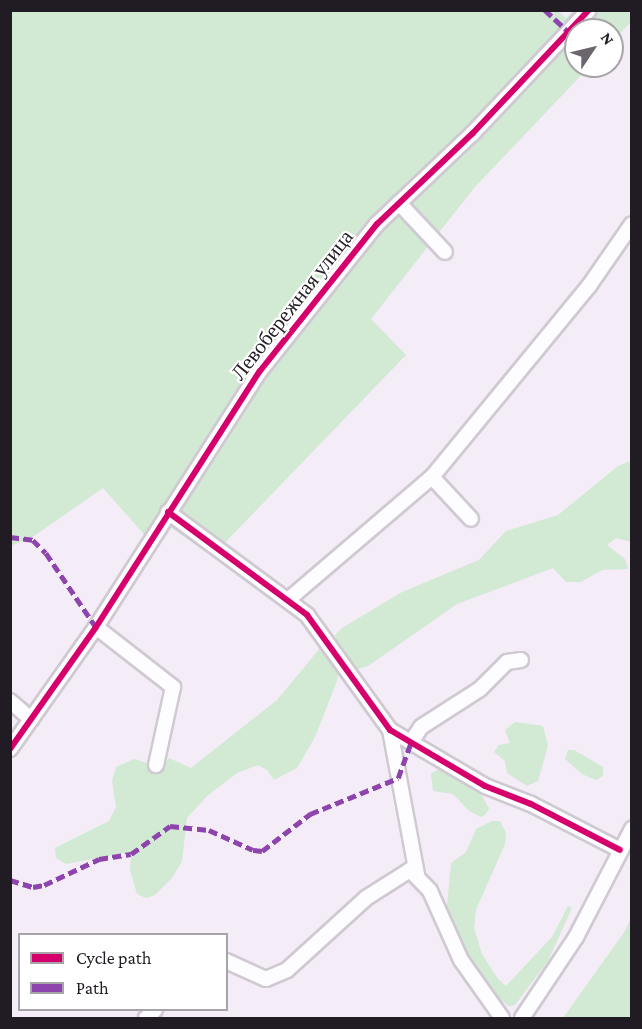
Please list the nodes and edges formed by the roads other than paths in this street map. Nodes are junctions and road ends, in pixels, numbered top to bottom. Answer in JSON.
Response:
{"nodes":[{"id":1,"x":589,"y":10,"type":"edge"},
{"id":2,"x":399,"y":203,"type":"junction"},
{"id":3,"x":632,"y":224,"type":"edge"},
{"id":4,"x":446,"y":252,"type":"dead end"},
{"id":5,"x":432,"y":477,"type":"junction"},
{"id":6,"x":168,"y":513,"type":"junction"},
{"id":7,"x":471,"y":519,"type":"dead end"},
{"id":8,"x":289,"y":599,"type":"junction"},
{"id":9,"x":96,"y":627,"type":"junction"},
{"id":10,"x":521,"y":660,"type":"dead end"},
{"id":11,"x":10,"y":701,"type":"edge"},
{"id":12,"x":30,"y":719,"type":"junction"},
{"id":13,"x":390,"y":730,"type":"junction"},
{"id":14,"x":411,"y":742,"type":"junction"},
{"id":15,"x":10,"y":749,"type":"edge"},
{"id":16,"x":156,"y":765,"type":"dead end"},
{"id":17,"x":632,"y":828,"type":"edge"},
{"id":18,"x":620,"y":850,"type":"junction"},
{"id":19,"x":417,"y":874,"type":"junction"},
{"id":20,"x":228,"y":962,"type":"edge"},
{"id":21,"x":502,"y":1018,"type":"edge"},
{"id":22,"x":522,"y":1018,"type":"edge"}],
"edges":[{"from":1,"to":2,"type":"street","name":"Левобережная улица"},
{"from":2,"to":4,"type":"street"},
{"from":2,"to":6,"type":"street","name":"Левобережная улица"},
{"from":3,"to":5,"type":"street"},
{"from":5,"to":7,"type":"street"},
{"from":5,"to":8,"type":"street"},
{"from":6,"to":8,"type":"street"},
{"from":6,"to":9,"type":"street","name":"Левобережная улица"},
{"from":8,"to":13,"type":"street"},
{"from":9,"to":12,"type":"street","name":"Левобережная улица"},
{"from":9,"to":16,"type":"street"},
{"from":10,"to":14,"type":"street"},
{"from":11,"to":12,"type":"street"},
{"from":12,"to":15,"type":"street","name":"Левобережная улица"},
{"from":13,"to":14,"type":"street"},
{"from":13,"to":19,"type":"street"},
{"from":14,"to":18,"type":"street"},
{"from":17,"to":18,"type":"street"},
{"from":18,"to":22,"type":"street"},
{"from":19,"to":20,"type":"street"},
{"from":19,"to":21,"type":"street"}]}
